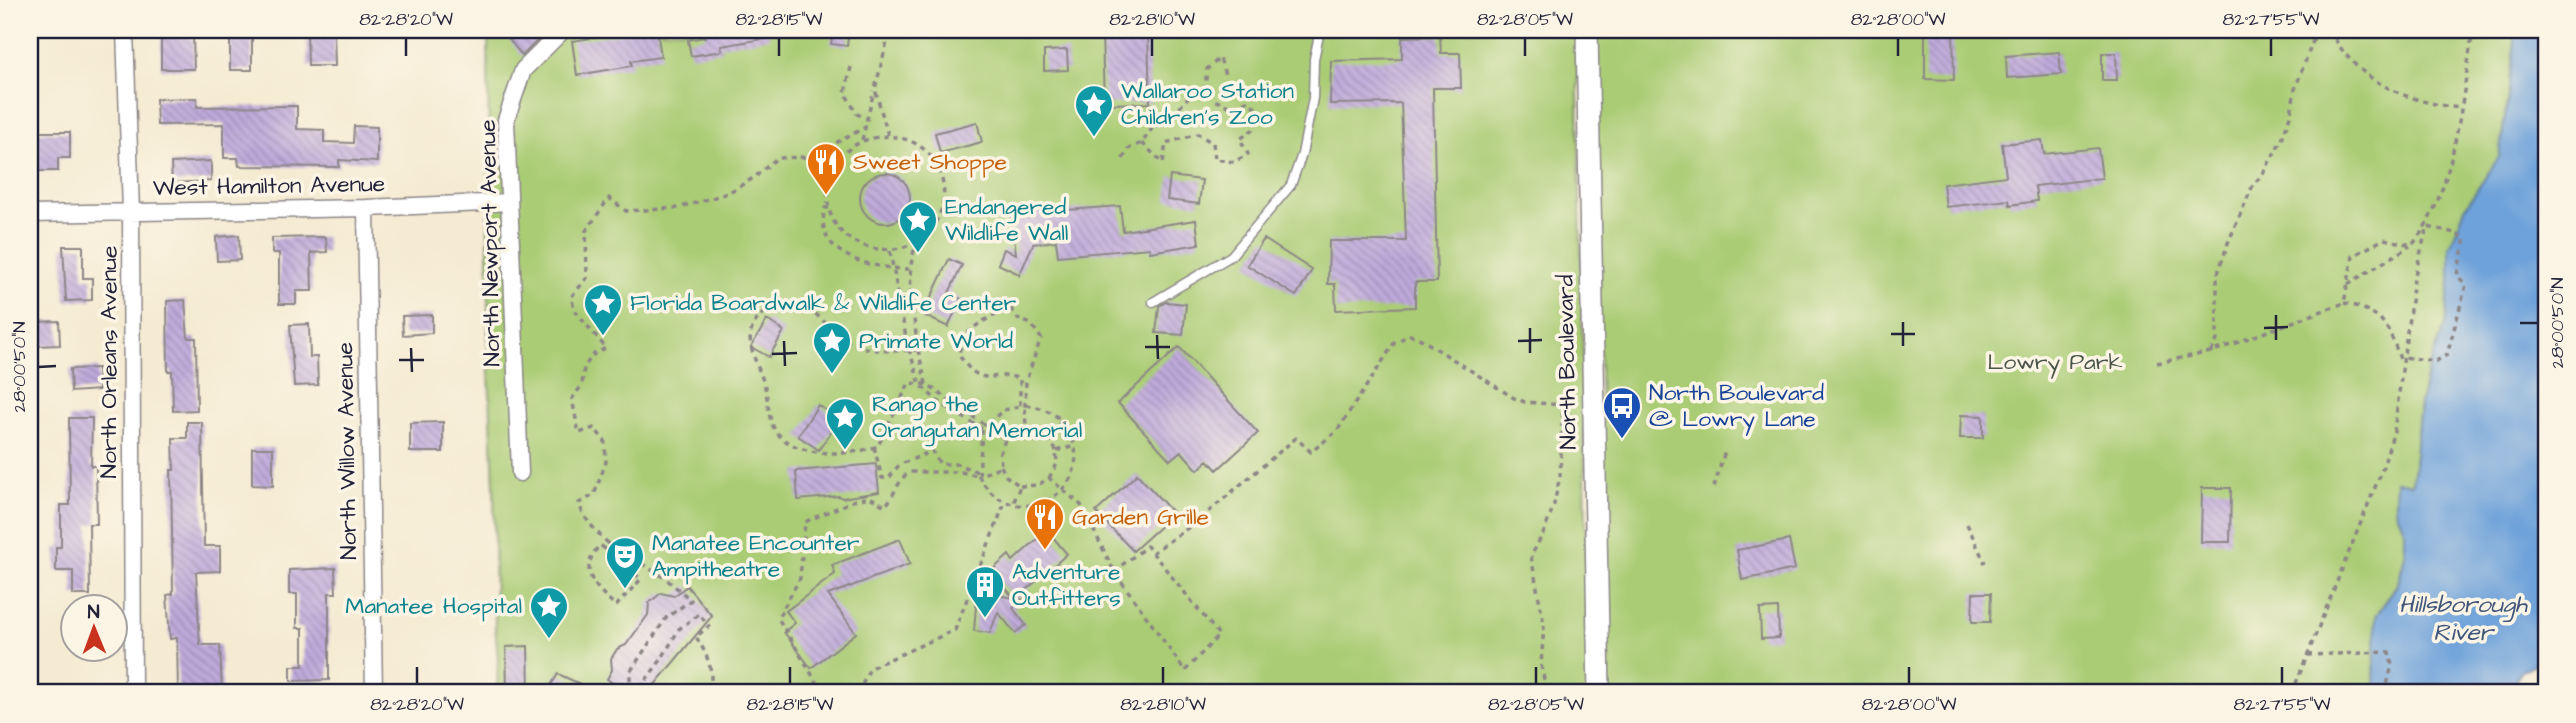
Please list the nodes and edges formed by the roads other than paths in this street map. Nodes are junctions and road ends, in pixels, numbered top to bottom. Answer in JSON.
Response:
{"nodes":[{"id":1,"x":125,"y":30,"type":"edge"},
{"id":2,"x":563,"y":30,"type":"edge"},
{"id":3,"x":1320,"y":30,"type":"edge"},
{"id":4,"x":1587,"y":30,"type":"edge"},
{"id":5,"x":509,"y":202,"type":"junction"},
{"id":6,"x":366,"y":208,"type":"junction"},
{"id":7,"x":131,"y":212,"type":"junction"},
{"id":8,"x":30,"y":214,"type":"edge"},
{"id":9,"x":1153,"y":302,"type":"dead end"},
{"id":10,"x":520,"y":473,"type":"dead end"},
{"id":11,"x":133,"y":693,"type":"edge"},
{"id":12,"x":374,"y":693,"type":"edge"},
{"id":13,"x":1599,"y":693,"type":"edge"}],
"edges":[{"from":1,"to":7,"type":"street","name":"North Orleans Avenue"},
{"from":2,"to":5,"type":"street","name":"North Newport Avenue"},
{"from":3,"to":9,"type":"lane"},
{"from":4,"to":13,"type":"street","name":"North Boulevard"},
{"from":5,"to":6,"type":"street","name":"West Hamilton Avenue"},
{"from":5,"to":10,"type":"street","name":"North Newport Avenue"},
{"from":6,"to":7,"type":"street","name":"West Hamilton Avenue"},
{"from":6,"to":12,"type":"street","name":"North Willow Avenue"},
{"from":7,"to":8,"type":"street","name":"West Hamilton Avenue"},
{"from":7,"to":11,"type":"street","name":"North Orleans Avenue"}]}
